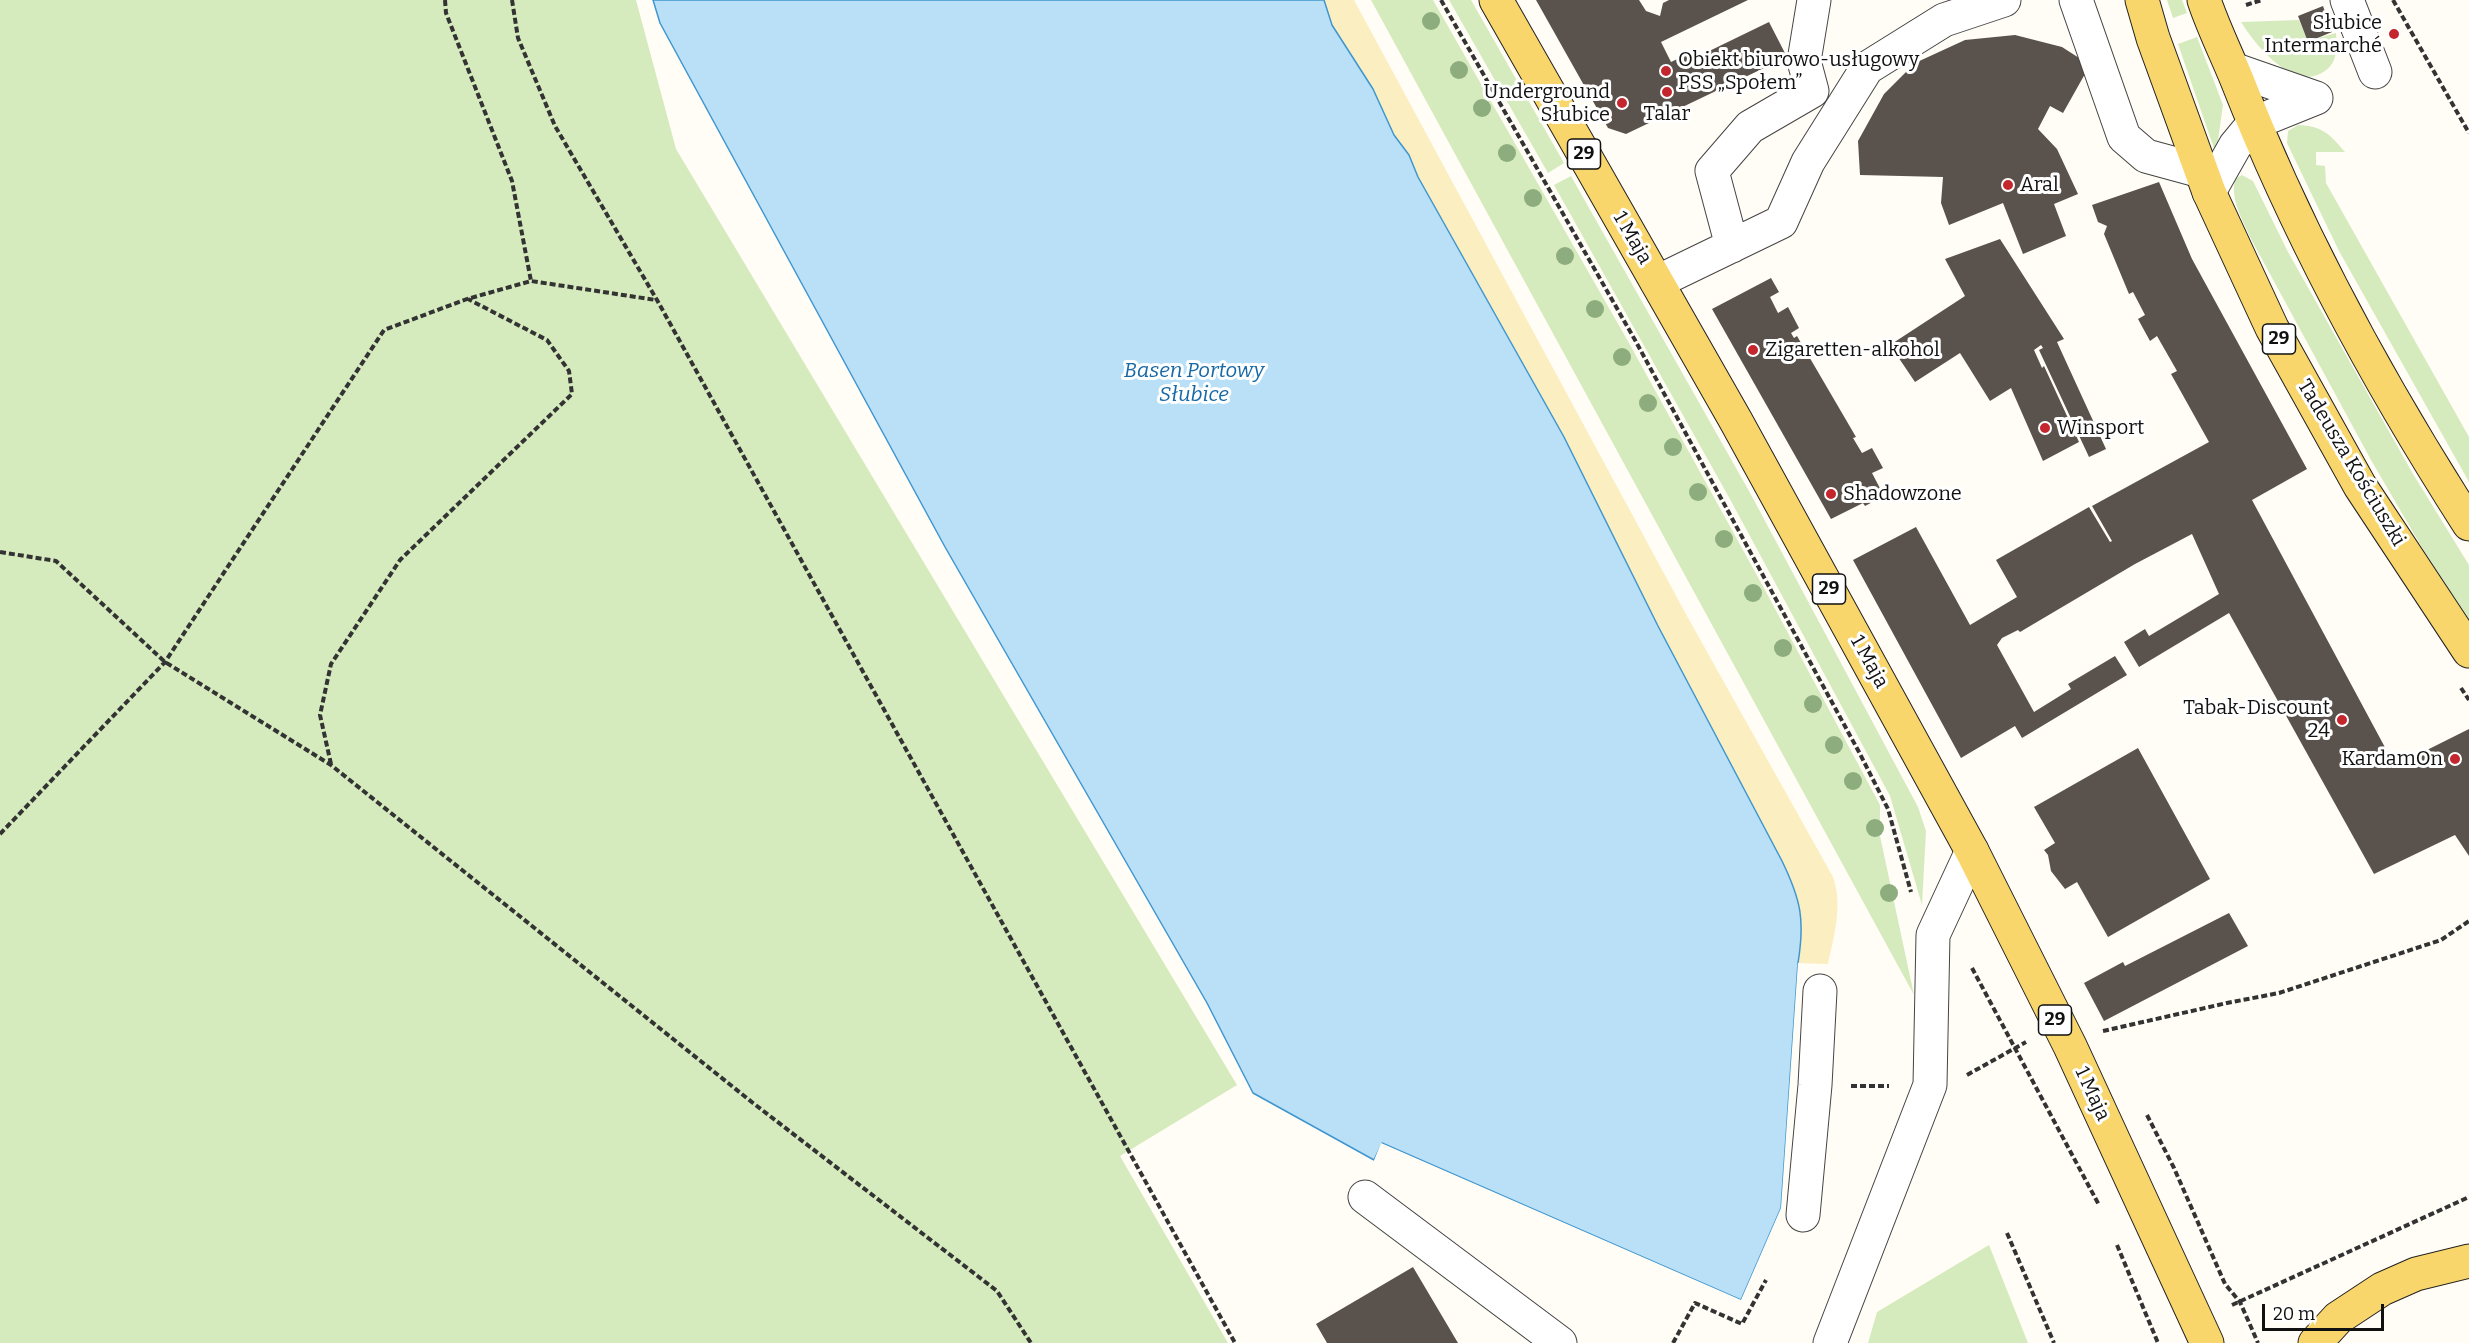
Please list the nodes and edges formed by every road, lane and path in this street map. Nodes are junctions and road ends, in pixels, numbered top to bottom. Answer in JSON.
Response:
{"nodes":[{"id":1,"x":445,"y":0,"type":"edge"},
{"id":2,"x":512,"y":0,"type":"edge"},
{"id":3,"x":1441,"y":0,"type":"edge"},
{"id":4,"x":1496,"y":0,"type":"edge"},
{"id":5,"x":1814,"y":0,"type":"edge"},
{"id":6,"x":2004,"y":0,"type":"edge"},
{"id":7,"x":2076,"y":0,"type":"edge"},
{"id":8,"x":2142,"y":0,"type":"edge"},
{"id":9,"x":2204,"y":0,"type":"edge"},
{"id":10,"x":2262,"y":0,"type":"edge"},
{"id":11,"x":2346,"y":0,"type":"edge"},
{"id":12,"x":2393,"y":0,"type":"edge"},
{"id":13,"x":2238,"y":7,"type":"dead end"},
{"id":14,"x":2233,"y":69,"type":"junction"},
{"id":15,"x":2375,"y":72,"type":"dead end"},
{"id":16,"x":2254,"y":123,"type":"junction"},
{"id":17,"x":2469,"y":133,"type":"edge"},
{"id":18,"x":1551,"y":179,"type":"dead end"},
{"id":19,"x":2205,"y":181,"type":"junction"},
{"id":20,"x":1545,"y":183,"type":"junction"},
{"id":21,"x":1732,"y":246,"type":"junction"},
{"id":22,"x":531,"y":281,"type":"junction"},
{"id":23,"x":1657,"y":282,"type":"junction"},
{"id":24,"x":467,"y":299,"type":"junction"},
{"id":25,"x":657,"y":300,"type":"junction"},
{"id":26,"x":2469,"y":524,"type":"edge"},
{"id":27,"x":0,"y":552,"type":"edge"},
{"id":28,"x":2469,"y":651,"type":"edge"},
{"id":29,"x":165,"y":662,"type":"junction"},
{"id":30,"x":331,"y":765,"type":"junction"},
{"id":31,"x":0,"y":834,"type":"edge"},
{"id":32,"x":1972,"y":851,"type":"junction"},
{"id":33,"x":2469,"y":921,"type":"edge"},
{"id":34,"x":1933,"y":935,"type":"junction"},
{"id":35,"x":1821,"y":991,"type":"dead end"},
{"id":36,"x":2070,"y":1046,"type":"junction"},
{"id":37,"x":2015,"y":1048,"type":"junction"},
{"id":38,"x":1825,"y":1085,"type":"junction"},
{"id":39,"x":1930,"y":1085,"type":"junction"},
{"id":40,"x":1365,"y":1197,"type":"dead end"},
{"id":41,"x":2469,"y":1197,"type":"edge"},
{"id":42,"x":2099,"y":1206,"type":"dead end"},
{"id":43,"x":1803,"y":1215,"type":"dead end"},
{"id":44,"x":2007,"y":1233,"type":"dead end"},
{"id":45,"x":2114,"y":1238,"type":"dead end"},
{"id":46,"x":2469,"y":1261,"type":"edge"},
{"id":47,"x":1766,"y":1280,"type":"dead end"},
{"id":48,"x":2240,"y":1302,"type":"junction"},
{"id":49,"x":2202,"y":1332,"type":"edge"},
{"id":50,"x":1031,"y":1343,"type":"edge"},
{"id":51,"x":1235,"y":1343,"type":"edge"},
{"id":52,"x":1560,"y":1343,"type":"edge"},
{"id":53,"x":1673,"y":1343,"type":"edge"},
{"id":54,"x":1830,"y":1343,"type":"edge"},
{"id":55,"x":2054,"y":1343,"type":"edge"},
{"id":56,"x":2158,"y":1343,"type":"edge"},
{"id":57,"x":2258,"y":1343,"type":"edge"},
{"id":58,"x":2315,"y":1343,"type":"edge"}],
"edges":[{"from":1,"to":22,"type":"path"},
{"from":2,"to":25,"type":"path"},
{"from":3,"to":20,"type":"path"},
{"from":4,"to":23,"type":"main road","name":"1 Maja","number":"29"},
{"from":5,"to":21,"type":"street"},
{"from":6,"to":21,"type":"street"},
{"from":7,"to":19,"type":"street"},
{"from":8,"to":19,"type":"main road","name":"Tadeusza Kościuszki","number":"29"},
{"from":9,"to":14,"type":"main road"},
{"from":10,"to":13,"type":"path"},
{"from":11,"to":15,"type":"street"},
{"from":12,"to":17,"type":"path"},
{"from":14,"to":16,"type":"main road"},
{"from":14,"to":16,"type":"street"},
{"from":16,"to":19,"type":"street"},
{"from":16,"to":26,"type":"main road"},
{"from":18,"to":20,"type":"path"},
{"from":19,"to":28,"type":"main road","name":"Tadeusza Kościuszki","number":"29"},
{"from":20,"to":34,"type":"path"},
{"from":21,"to":23,"type":"street"},
{"from":22,"to":24,"type":"path"},
{"from":22,"to":25,"type":"path"},
{"from":23,"to":32,"type":"main road","name":"1 Maja","number":"29"},
{"from":24,"to":29,"type":"path"},
{"from":24,"to":30,"type":"path"},
{"from":25,"to":51,"type":"path"},
{"from":27,"to":29,"type":"path"},
{"from":29,"to":30,"type":"path"},
{"from":29,"to":31,"type":"path"},
{"from":30,"to":50,"type":"path"},
{"from":32,"to":34,"type":"street"},
{"from":32,"to":36,"type":"main road","name":"1 Maja","number":"29"},
{"from":33,"to":36,"type":"path"},
{"from":34,"to":37,"type":"path"},
{"from":34,"to":39,"type":"street"},
{"from":35,"to":38,"type":"street"},
{"from":36,"to":49,"type":"main road","name":"1 Maja","number":"29"},
{"from":37,"to":39,"type":"path"},
{"from":37,"to":42,"type":"path"},
{"from":38,"to":39,"type":"path"},
{"from":38,"to":43,"type":"street"},
{"from":39,"to":54,"type":"street"},
{"from":40,"to":52,"type":"street"},
{"from":41,"to":48,"type":"path"},
{"from":44,"to":55,"type":"path"},
{"from":45,"to":56,"type":"path"},
{"from":46,"to":58,"type":"main road"},
{"from":47,"to":53,"type":"path"},
{"from":48,"to":49,"type":"path"},
{"from":48,"to":57,"type":"path"}]}
